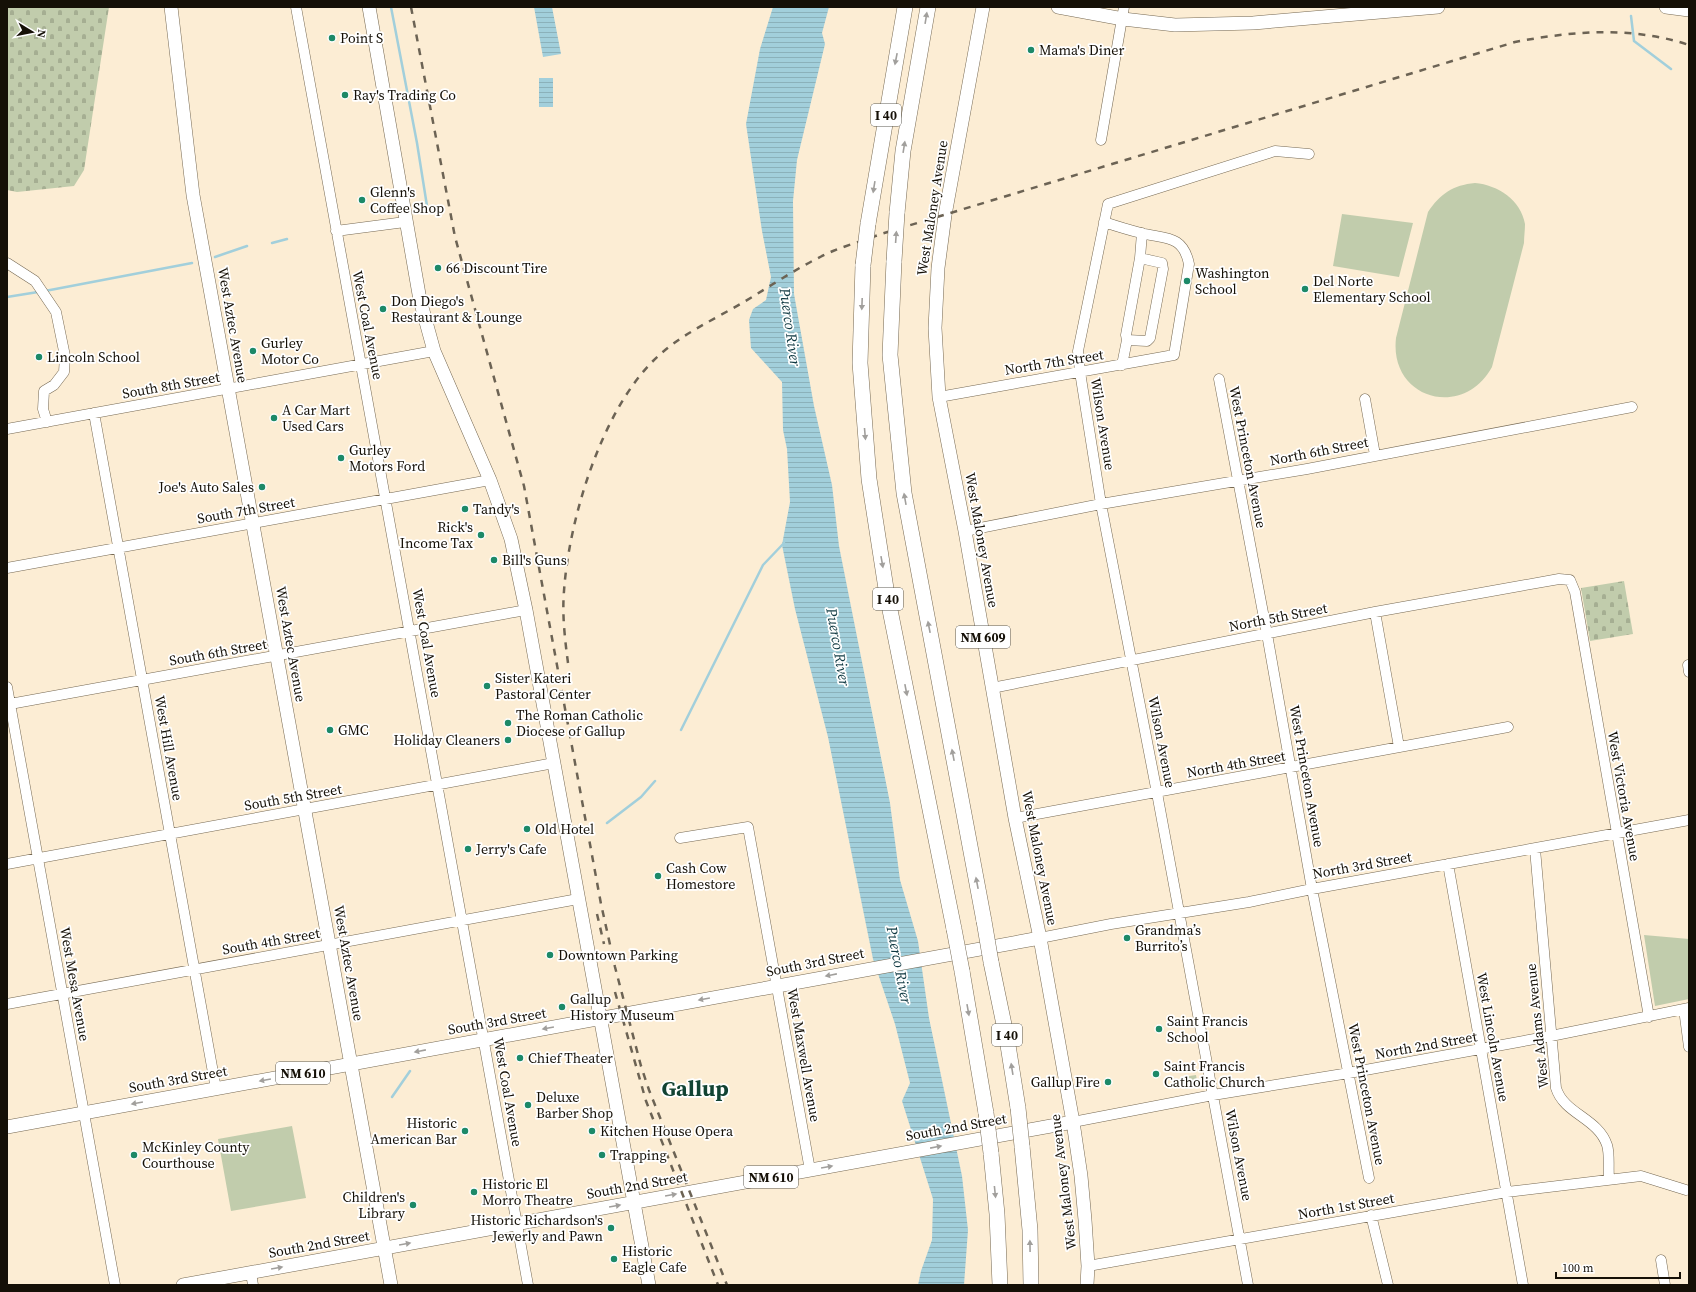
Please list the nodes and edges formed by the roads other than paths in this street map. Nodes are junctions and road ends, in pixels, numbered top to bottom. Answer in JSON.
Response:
{"nodes":[{"id":1,"x":171,"y":7,"type":"edge"},
{"id":2,"x":296,"y":7,"type":"edge"},
{"id":3,"x":369,"y":7,"type":"edge"},
{"id":4,"x":904,"y":7,"type":"edge"},
{"id":5,"x":928,"y":7,"type":"edge"},
{"id":6,"x":983,"y":7,"type":"edge"},
{"id":7,"x":1058,"y":7,"type":"edge"},
{"id":8,"x":1432,"y":7,"type":"edge"},
{"id":9,"x":1438,"y":7,"type":"edge"},
{"id":10,"x":1666,"y":7,"type":"edge"},
{"id":11,"x":1689,"y":10,"type":"edge"},
{"id":12,"x":1124,"y":13,"type":"edge"},
{"id":13,"x":1101,"y":140,"type":"dead end"},
{"id":14,"x":1309,"y":154,"type":"dead end"},
{"id":15,"x":405,"y":222,"type":"junction"},
{"id":16,"x":1104,"y":222,"type":"junction"},
{"id":17,"x":336,"y":231,"type":"junction"},
{"id":18,"x":1142,"y":234,"type":"junction"},
{"id":19,"x":1140,"y":258,"type":"junction"},
{"id":20,"x":7,"y":263,"type":"edge"},
{"id":21,"x":1127,"y":340,"type":"junction"},
{"id":22,"x":434,"y":351,"type":"junction"},
{"id":23,"x":361,"y":364,"type":"junction"},
{"id":24,"x":1122,"y":365,"type":"junction"},
{"id":25,"x":1080,"y":372,"type":"junction"},
{"id":26,"x":1219,"y":379,"type":"dead end"},
{"id":27,"x":228,"y":388,"type":"junction"},
{"id":28,"x":939,"y":397,"type":"junction"},
{"id":29,"x":1365,"y":399,"type":"dead end"},
{"id":30,"x":1632,"y":407,"type":"dead end"},
{"id":31,"x":94,"y":413,"type":"junction"},
{"id":32,"x":47,"y":422,"type":"junction"},
{"id":33,"x":7,"y":429,"type":"edge"},
{"id":34,"x":1375,"y":455,"type":"junction"},
{"id":35,"x":490,"y":480,"type":"junction"},
{"id":36,"x":1239,"y":481,"type":"junction"},
{"id":37,"x":386,"y":499,"type":"junction"},
{"id":38,"x":1101,"y":504,"type":"junction"},
{"id":39,"x":253,"y":523,"type":"junction"},
{"id":40,"x":965,"y":531,"type":"junction"},
{"id":41,"x":118,"y":548,"type":"junction"},
{"id":42,"x":7,"y":568,"type":"edge"},
{"id":43,"x":1570,"y":580,"type":"joint"},
{"id":44,"x":526,"y":610,"type":"junction"},
{"id":45,"x":1374,"y":612,"type":"junction"},
{"id":46,"x":410,"y":631,"type":"junction"},
{"id":47,"x":1267,"y":634,"type":"junction"},
{"id":48,"x":277,"y":656,"type":"junction"},
{"id":49,"x":1132,"y":660,"type":"junction"},
{"id":50,"x":142,"y":680,"type":"junction"},
{"id":51,"x":7,"y":687,"type":"edge"},
{"id":52,"x":992,"y":688,"type":"junction"},
{"id":53,"x":10,"y":704,"type":"junction"},
{"id":54,"x":1508,"y":727,"type":"dead end"},
{"id":55,"x":1399,"y":747,"type":"junction"},
{"id":56,"x":554,"y":763,"type":"junction"},
{"id":57,"x":1291,"y":768,"type":"junction"},
{"id":58,"x":438,"y":784,"type":"junction"},
{"id":59,"x":1158,"y":793,"type":"junction"},
{"id":60,"x":304,"y":809,"type":"junction"},
{"id":61,"x":1015,"y":818,"type":"junction"},
{"id":62,"x":1689,"y":820,"type":"edge"},
{"id":63,"x":170,"y":834,"type":"junction"},
{"id":64,"x":1616,"y":834,"type":"junction"},
{"id":65,"x":680,"y":838,"type":"dead end"},
{"id":66,"x":1534,"y":849,"type":"junction"},
{"id":67,"x":38,"y":858,"type":"junction"},
{"id":68,"x":7,"y":864,"type":"edge"},
{"id":69,"x":1448,"y":864,"type":"junction"},
{"id":70,"x":1312,"y":889,"type":"junction"},
{"id":71,"x":578,"y":899,"type":"junction"},
{"id":72,"x":1179,"y":914,"type":"junction"},
{"id":73,"x":463,"y":920,"type":"junction"},
{"id":74,"x":1040,"y":938,"type":"junction"},
{"id":75,"x":329,"y":944,"type":"junction"},
{"id":76,"x":194,"y":969,"type":"junction"},
{"id":77,"x":777,"y":986,"type":"junction"},
{"id":78,"x":62,"y":994,"type":"junction"},
{"id":79,"x":7,"y":1004,"type":"edge"},
{"id":80,"x":1686,"y":1009,"type":"edge"},
{"id":81,"x":1649,"y":1017,"type":"junction"},
{"id":82,"x":600,"y":1018,"type":"junction"},
{"id":83,"x":1551,"y":1036,"type":"junction"},
{"id":84,"x":484,"y":1038,"type":"junction"},
{"id":85,"x":1689,"y":1047,"type":"edge"},
{"id":86,"x":1481,"y":1049,"type":"junction"},
{"id":87,"x":351,"y":1064,"type":"junction"},
{"id":88,"x":1349,"y":1073,"type":"junction"},
{"id":89,"x":216,"y":1089,"type":"junction"},
{"id":90,"x":1213,"y":1095,"type":"junction"},
{"id":91,"x":84,"y":1113,"type":"junction"},
{"id":92,"x":1073,"y":1122,"type":"junction"},
{"id":93,"x":7,"y":1127,"type":"edge"},
{"id":94,"x":810,"y":1170,"type":"junction"},
{"id":95,"x":1369,"y":1178,"type":"dead end"},
{"id":96,"x":1609,"y":1179,"type":"junction"},
{"id":97,"x":1686,"y":1190,"type":"dead end"},
{"id":98,"x":1507,"y":1192,"type":"junction"},
{"id":99,"x":633,"y":1202,"type":"junction"},
{"id":100,"x":1371,"y":1215,"type":"junction"},
{"id":101,"x":517,"y":1223,"type":"junction"},
{"id":102,"x":1240,"y":1239,"type":"junction"},
{"id":103,"x":384,"y":1248,"type":"junction"},
{"id":104,"x":1661,"y":1260,"type":"dead end"},
{"id":105,"x":1088,"y":1266,"type":"junction"},
{"id":106,"x":252,"y":1279,"type":"edge"},
{"id":107,"x":115,"y":1285,"type":"edge"},
{"id":108,"x":183,"y":1285,"type":"edge"},
{"id":109,"x":390,"y":1285,"type":"edge"},
{"id":110,"x":528,"y":1285,"type":"edge"},
{"id":111,"x":648,"y":1285,"type":"edge"},
{"id":112,"x":1000,"y":1285,"type":"edge"},
{"id":113,"x":1031,"y":1285,"type":"edge"},
{"id":114,"x":1087,"y":1285,"type":"edge"},
{"id":115,"x":1248,"y":1285,"type":"edge"},
{"id":116,"x":1388,"y":1285,"type":"edge"},
{"id":117,"x":1522,"y":1285,"type":"edge"},
{"id":118,"x":1665,"y":1285,"type":"edge"}],
"edges":[{"from":1,"to":27,"type":"main road","name":"West Aztec Avenue"},
{"from":2,"to":17,"type":"street","name":"West Coal Avenue"},
{"from":3,"to":15,"type":"main road"},
{"from":4,"to":112,"type":"highway","number":"I 40","one_way":true,"bridge":true},
{"from":113,"to":5,"type":"highway","number":"I 40","one_way":true,"bridge":true},
{"from":6,"to":28,"type":"main road","name":"West Maloney Avenue","number":"NM 609"},
{"from":7,"to":12,"type":"main road"},
{"from":8,"to":9,"type":"main road"},
{"from":8,"to":12,"type":"main road"},
{"from":10,"to":11,"type":"main road"},
{"from":12,"to":13,"type":"street"},
{"from":14,"to":16,"type":"street","name":"Wilson Avenue"},
{"from":15,"to":17,"type":"street"},
{"from":15,"to":22,"type":"main road"},
{"from":16,"to":18,"type":"street"},
{"from":16,"to":25,"type":"street","name":"Wilson Avenue"},
{"from":17,"to":23,"type":"street","name":"West Coal Avenue"},
{"from":18,"to":19,"type":"street"},
{"from":18,"to":24,"type":"street","name":"North 7th Street"},
{"from":19,"to":21,"type":"street"},
{"from":19,"to":21,"type":"street"},
{"from":20,"to":32,"type":"street"},
{"from":21,"to":24,"type":"street"},
{"from":22,"to":23,"type":"street","name":"South 8th Street"},
{"from":22,"to":35,"type":"main road"},
{"from":23,"to":27,"type":"street","name":"South 8th Street"},
{"from":23,"to":37,"type":"street","name":"West Coal Avenue"},
{"from":24,"to":25,"type":"street","name":"North 7th Street"},
{"from":25,"to":28,"type":"street","name":"North 7th Street"},
{"from":25,"to":38,"type":"street","name":"Wilson Avenue"},
{"from":26,"to":36,"type":"street","name":"West Princeton Avenue"},
{"from":27,"to":31,"type":"street","name":"South 8th Street"},
{"from":27,"to":39,"type":"main road","name":"West Aztec Avenue"},
{"from":28,"to":40,"type":"main road","name":"West Maloney Avenue","number":"NM 609"},
{"from":29,"to":34,"type":"street"},
{"from":30,"to":34,"type":"street","name":"North 6th Street"},
{"from":31,"to":32,"type":"street","name":"South 8th Street"},
{"from":31,"to":41,"type":"street","name":"West Hill Avenue"},
{"from":32,"to":33,"type":"street","name":"South 8th Street"},
{"from":34,"to":36,"type":"street","name":"North 6th Street"},
{"from":35,"to":37,"type":"street","name":"South 7th Street"},
{"from":35,"to":44,"type":"main road"},
{"from":36,"to":38,"type":"street","name":"North 6th Street"},
{"from":36,"to":47,"type":"street","name":"West Princeton Avenue"},
{"from":37,"to":39,"type":"street","name":"South 7th Street"},
{"from":37,"to":46,"type":"street","name":"West Coal Avenue"},
{"from":38,"to":40,"type":"street","name":"North 6th Street"},
{"from":38,"to":49,"type":"street","name":"Wilson Avenue"},
{"from":39,"to":41,"type":"street","name":"South 7th Street"},
{"from":39,"to":48,"type":"main road","name":"West Aztec Avenue"},
{"from":40,"to":52,"type":"main road","name":"West Maloney Avenue","number":"NM 609"},
{"from":41,"to":42,"type":"street","name":"South 7th Street"},
{"from":41,"to":50,"type":"street","name":"West Hill Avenue"},
{"from":43,"to":45,"type":"street","name":"North 5th Street"},
{"from":43,"to":64,"type":"street","name":"West Victoria Avenue"},
{"from":44,"to":46,"type":"street","name":"South 6th Street"},
{"from":44,"to":56,"type":"main road"},
{"from":45,"to":47,"type":"street","name":"North 5th Street"},
{"from":45,"to":55,"type":"street"},
{"from":46,"to":48,"type":"street","name":"South 6th Street"},
{"from":46,"to":58,"type":"street","name":"West Coal Avenue"},
{"from":47,"to":49,"type":"street","name":"North 5th Street"},
{"from":47,"to":57,"type":"street","name":"West Princeton Avenue"},
{"from":48,"to":50,"type":"street","name":"South 6th Street"},
{"from":48,"to":60,"type":"main road","name":"West Aztec Avenue"},
{"from":49,"to":52,"type":"street","name":"North 5th Street"},
{"from":49,"to":59,"type":"street","name":"Wilson Avenue"},
{"from":50,"to":53,"type":"street","name":"South 6th Street"},
{"from":50,"to":63,"type":"street","name":"West Hill Avenue"},
{"from":51,"to":53,"type":"street","name":"West Mesa Avenue"},
{"from":52,"to":61,"type":"main road","name":"West Maloney Avenue","number":"NM 609"},
{"from":53,"to":67,"type":"street","name":"West Mesa Avenue"},
{"from":54,"to":55,"type":"street","name":"North 4th Street"},
{"from":55,"to":57,"type":"street","name":"North 4th Street"},
{"from":56,"to":58,"type":"street","name":"South 5th Street"},
{"from":56,"to":71,"type":"main road"},
{"from":57,"to":59,"type":"street","name":"North 4th Street"},
{"from":57,"to":70,"type":"street","name":"West Princeton Avenue"},
{"from":58,"to":60,"type":"street","name":"South 5th Street"},
{"from":58,"to":73,"type":"street","name":"West Coal Avenue"},
{"from":59,"to":61,"type":"street","name":"North 4th Street"},
{"from":59,"to":72,"type":"street","name":"Wilson Avenue"},
{"from":60,"to":63,"type":"street","name":"South 5th Street"},
{"from":60,"to":75,"type":"main road","name":"West Aztec Avenue"},
{"from":61,"to":74,"type":"main road","name":"West Maloney Avenue","number":"NM 609"},
{"from":62,"to":64,"type":"street","name":"North 3rd Street"},
{"from":63,"to":67,"type":"street","name":"South 5th Street"},
{"from":63,"to":76,"type":"street","name":"West Hill Avenue"},
{"from":64,"to":66,"type":"street","name":"North 3rd Street"},
{"from":64,"to":81,"type":"street","name":"West Victoria Avenue"},
{"from":65,"to":77,"type":"street","name":"West Maxwell Avenue"},
{"from":66,"to":69,"type":"street","name":"North 3rd Street"},
{"from":66,"to":83,"type":"street","name":"West Adams Avenue"},
{"from":67,"to":68,"type":"street"},
{"from":67,"to":78,"type":"street","name":"West Mesa Avenue"},
{"from":69,"to":70,"type":"street","name":"North 3rd Street"},
{"from":69,"to":86,"type":"street","name":"West Lincoln Avenue"},
{"from":70,"to":72,"type":"street","name":"North 3rd Street"},
{"from":70,"to":88,"type":"street","name":"West Princeton Avenue"},
{"from":71,"to":73,"type":"street","name":"South 4th Street"},
{"from":71,"to":82,"type":"main road"},
{"from":72,"to":74,"type":"street","name":"North 3rd Street"},
{"from":72,"to":90,"type":"street","name":"Wilson Avenue"},
{"from":73,"to":75,"type":"street","name":"South 4th Street"},
{"from":73,"to":84,"type":"street","name":"West Coal Avenue"},
{"from":74,"to":77,"type":"main road","name":"South 3rd Street","number":"NM 610","one_way":true},
{"from":74,"to":92,"type":"main road","name":"West Maloney Avenue","number":"NM 609"},
{"from":75,"to":76,"type":"street","name":"South 4th Street"},
{"from":75,"to":87,"type":"main road","name":"West Aztec Avenue"},
{"from":76,"to":78,"type":"street","name":"South 4th Street"},
{"from":76,"to":89,"type":"street","name":"West Hill Avenue"},
{"from":77,"to":82,"type":"main road","name":"South 3rd Street","number":"NM 610","one_way":true},
{"from":77,"to":94,"type":"street","name":"West Maxwell Avenue"},
{"from":78,"to":79,"type":"street"},
{"from":78,"to":91,"type":"street","name":"West Mesa Avenue"},
{"from":80,"to":81,"type":"street","name":"North 2nd Street"},
{"from":80,"to":85,"type":"street"},
{"from":81,"to":83,"type":"street","name":"North 2nd Street"},
{"from":82,"to":84,"type":"main road","name":"South 3rd Street","number":"NM 610","one_way":true},
{"from":82,"to":99,"type":"main road"},
{"from":83,"to":86,"type":"street","name":"North 2nd Street"},
{"from":83,"to":96,"type":"street","name":"West Adams Avenue"},
{"from":84,"to":87,"type":"main road","name":"South 3rd Street","number":"NM 610","one_way":true},
{"from":84,"to":101,"type":"street","name":"West Coal Avenue"},
{"from":86,"to":88,"type":"street","name":"North 2nd Street"},
{"from":86,"to":98,"type":"street","name":"West Lincoln Avenue"},
{"from":87,"to":89,"type":"main road","name":"South 3rd Street","number":"NM 610","one_way":true},
{"from":87,"to":103,"type":"main road","name":"West Aztec Avenue"},
{"from":88,"to":90,"type":"street","name":"North 2nd Street"},
{"from":88,"to":95,"type":"street","name":"West Princeton Avenue"},
{"from":89,"to":91,"type":"main road","name":"South 3rd Street","number":"NM 610","one_way":true},
{"from":90,"to":92,"type":"street","name":"North 2nd Street"},
{"from":90,"to":102,"type":"street","name":"Wilson Avenue"},
{"from":91,"to":93,"type":"main road","name":"South 3rd Street","number":"NM 610"},
{"from":91,"to":107,"type":"street","name":"West Mesa Avenue"},
{"from":94,"to":92,"type":"main road","name":"South 2nd Street","number":"NM 610","one_way":true},
{"from":92,"to":105,"type":"main road","name":"West Maloney Avenue","number":"NM 609"},
{"from":99,"to":94,"type":"main road","name":"South 2nd Street","number":"NM 610","one_way":true},
{"from":96,"to":97,"type":"street","name":"North 1st Street"},
{"from":96,"to":98,"type":"street","name":"North 1st Street"},
{"from":98,"to":100,"type":"street","name":"North 1st Street"},
{"from":98,"to":117,"type":"street","name":"West Lincoln Avenue"},
{"from":101,"to":99,"type":"main road","name":"South 2nd Street","number":"NM 610","one_way":true},
{"from":99,"to":111,"type":"main road"},
{"from":100,"to":102,"type":"street","name":"North 1st Street"},
{"from":100,"to":116,"type":"street"},
{"from":103,"to":101,"type":"main road","name":"South 2nd Street","number":"NM 610","one_way":true},
{"from":101,"to":110,"type":"street","name":"West Coal Avenue"},
{"from":102,"to":105,"type":"street","name":"North 1st Street"},
{"from":102,"to":115,"type":"street","name":"Wilson Avenue"},
{"from":106,"to":103,"type":"main road","name":"South 2nd Street","number":"NM 610","one_way":true},
{"from":103,"to":109,"type":"main road","name":"West Aztec Avenue"},
{"from":104,"to":118,"type":"street"},
{"from":105,"to":114,"type":"main road","number":"NM 609"},
{"from":106,"to":108,"type":"main road","name":"South 2nd Street","number":"NM 610"}]}
